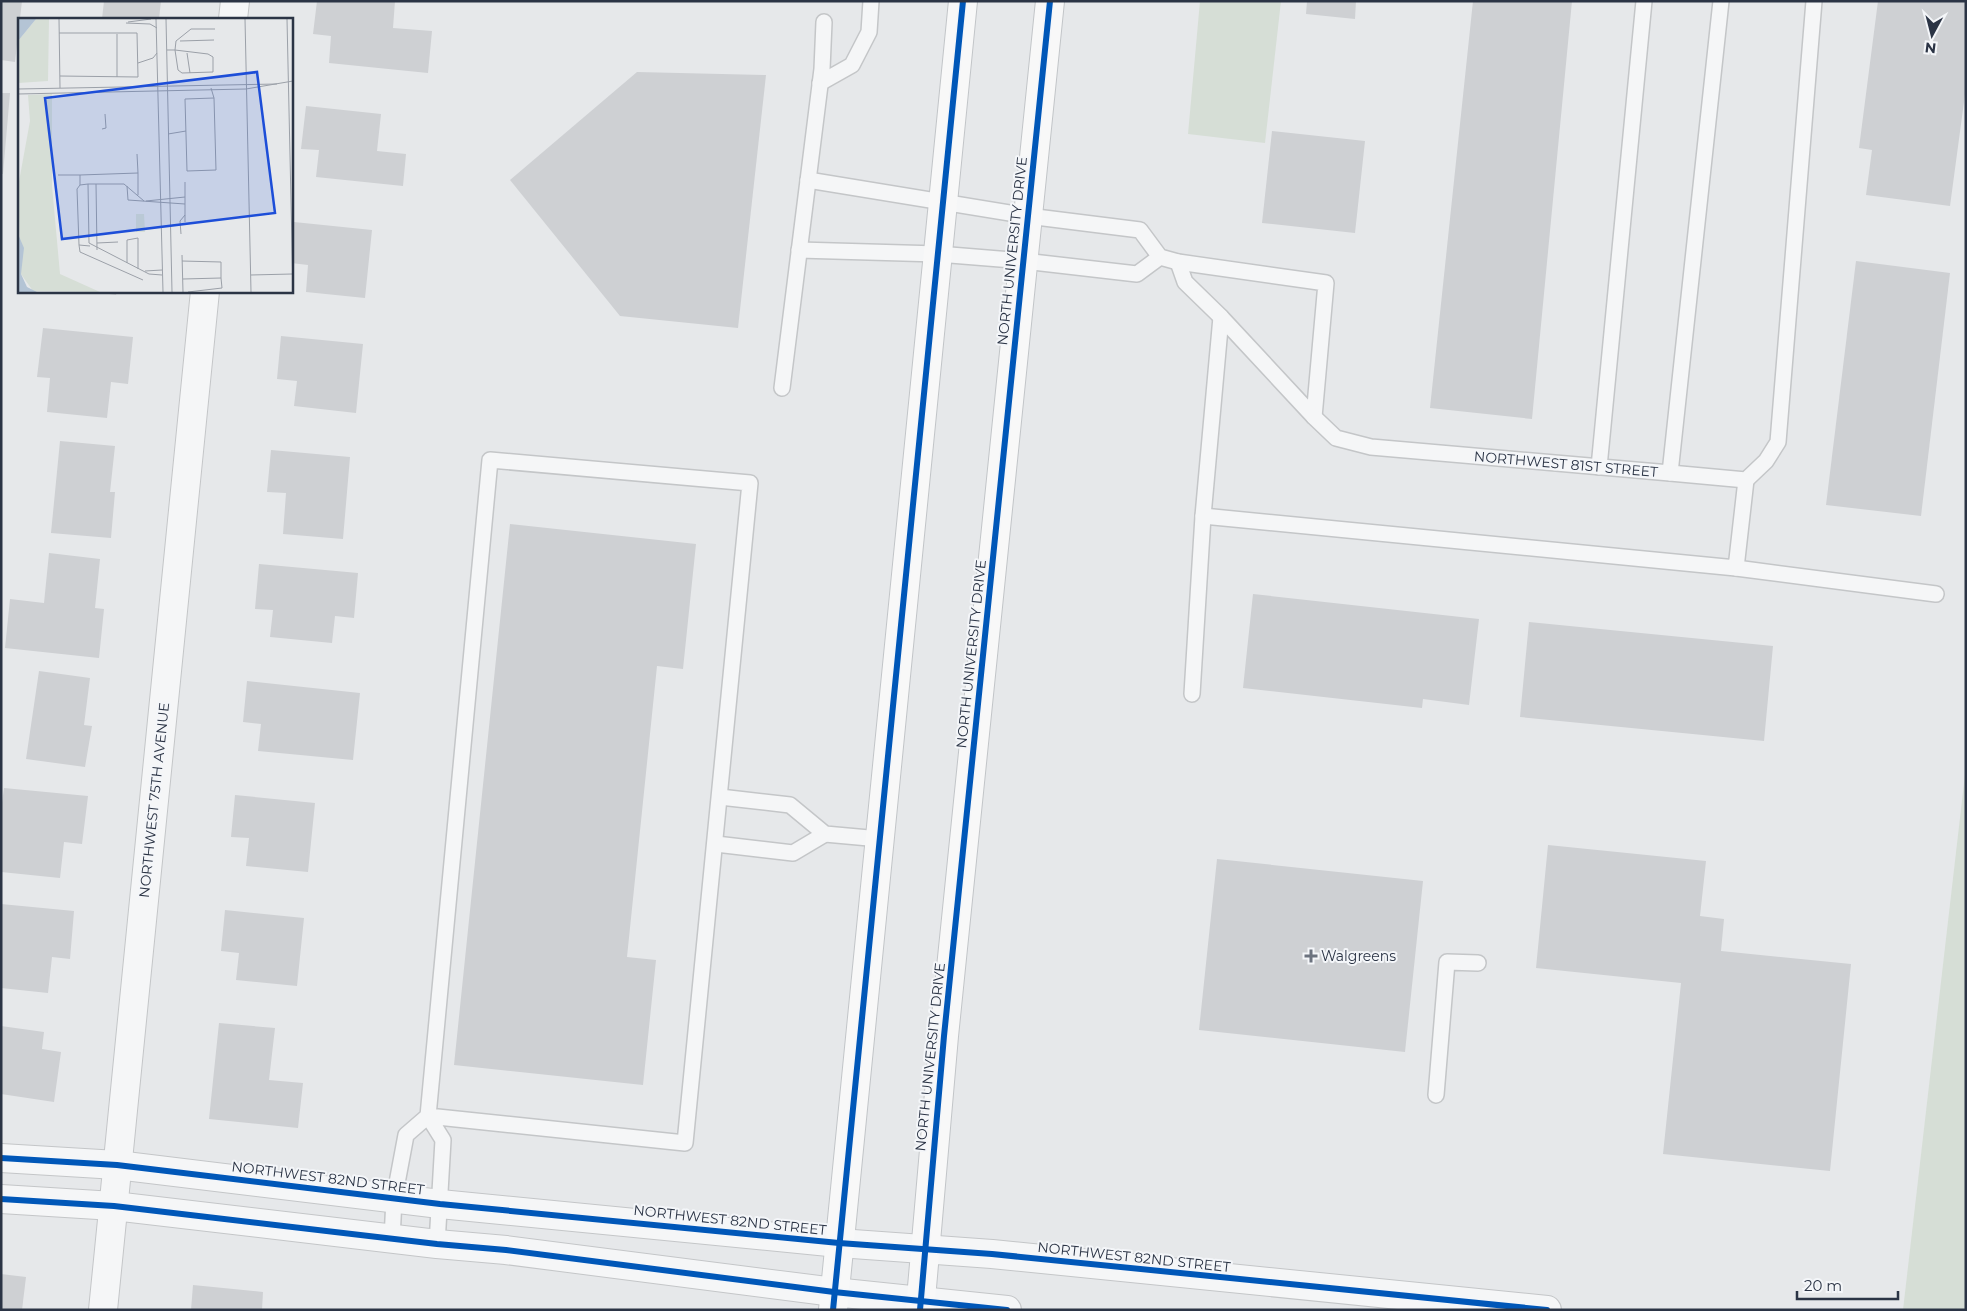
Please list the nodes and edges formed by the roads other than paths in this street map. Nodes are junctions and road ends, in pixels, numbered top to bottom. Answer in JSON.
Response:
{"nodes":[{"id":1,"x":235,"y":1,"type":"edge"},
{"id":2,"x":871,"y":1,"type":"edge"},
{"id":3,"x":963,"y":1,"type":"edge"},
{"id":4,"x":1050,"y":1,"type":"edge"},
{"id":5,"x":1644,"y":1,"type":"edge"},
{"id":6,"x":1721,"y":1,"type":"edge"},
{"id":7,"x":1814,"y":1,"type":"edge"},
{"id":8,"x":233,"y":18,"type":"edge"},
{"id":9,"x":824,"y":22,"type":"dead end"},
{"id":10,"x":820,"y":83,"type":"junction"},
{"id":11,"x":808,"y":180,"type":"junction"},
{"id":12,"x":943,"y":202,"type":"junction"},
{"id":13,"x":1028,"y":216,"type":"junction"},
{"id":14,"x":799,"y":250,"type":"junction"},
{"id":15,"x":938,"y":254,"type":"junction"},
{"id":16,"x":1160,"y":257,"type":"junction"},
{"id":17,"x":1024,"y":261,"type":"junction"},
{"id":18,"x":1178,"y":262,"type":"junction"},
{"id":19,"x":206,"y":292,"type":"edge"},
{"id":20,"x":1221,"y":317,"type":"junction"},
{"id":21,"x":782,"y":388,"type":"dead end"},
{"id":22,"x":1314,"y":417,"type":"junction"},
{"id":23,"x":1599,"y":467,"type":"junction"},
{"id":24,"x":1670,"y":473,"type":"junction"},
{"id":25,"x":1746,"y":480,"type":"junction"},
{"id":26,"x":1203,"y":516,"type":"junction"},
{"id":27,"x":1736,"y":568,"type":"junction"},
{"id":28,"x":1936,"y":594,"type":"dead end"},
{"id":29,"x":1192,"y":694,"type":"dead end"},
{"id":30,"x":720,"y":797,"type":"junction"},
{"id":31,"x":825,"y":834,"type":"junction"},
{"id":32,"x":880,"y":839,"type":"junction"},
{"id":33,"x":716,"y":844,"type":"junction"},
{"id":34,"x":1478,"y":963,"type":"dead end"},
{"id":35,"x":1436,"y":1095,"type":"dead end"},
{"id":36,"x":428,"y":1116,"type":"junction"},
{"id":37,"x":1,"y":1158,"type":"edge"},
{"id":38,"x":118,"y":1165,"type":"junction"},
{"id":39,"x":1,"y":1199,"type":"edge"},
{"id":40,"x":394,"y":1199,"type":"junction"},
{"id":41,"x":440,"y":1204,"type":"junction"},
{"id":42,"x":114,"y":1206,"type":"junction"},
{"id":43,"x":392,"y":1238,"type":"junction"},
{"id":44,"x":839,"y":1243,"type":"junction"},
{"id":45,"x":437,"y":1244,"type":"junction"},
{"id":46,"x":925,"y":1248,"type":"junction"},
{"id":47,"x":834,"y":1301,"type":"edge"},
{"id":48,"x":920,"y":1306,"type":"edge"},
{"id":49,"x":103,"y":1310,"type":"edge"},
{"id":50,"x":1007,"y":1310,"type":"edge"},
{"id":51,"x":1547,"y":1310,"type":"edge"}],
"edges":[{"from":1,"to":8,"type":"street"},
{"from":2,"to":10,"type":"lane"},
{"from":3,"to":12,"type":"main road"},
{"from":4,"to":13,"type":"main road","name":"NORTH UNIVERSITY DRIVE"},
{"from":5,"to":23,"type":"lane"},
{"from":6,"to":24,"type":"lane","name":"NORTHWEST 81ST STREET"},
{"from":7,"to":25,"type":"lane"},
{"from":9,"to":10,"type":"lane"},
{"from":10,"to":11,"type":"lane"},
{"from":11,"to":12,"type":"lane"},
{"from":11,"to":14,"type":"lane"},
{"from":12,"to":13,"type":"lane"},
{"from":12,"to":15,"type":"main road"},
{"from":13,"to":16,"type":"lane"},
{"from":13,"to":17,"type":"main road","name":"NORTH UNIVERSITY DRIVE"},
{"from":14,"to":15,"type":"lane"},
{"from":14,"to":21,"type":"lane"},
{"from":15,"to":17,"type":"lane"},
{"from":15,"to":32,"type":"main road"},
{"from":16,"to":17,"type":"lane"},
{"from":16,"to":18,"type":"lane"},
{"from":17,"to":46,"type":"main road","name":"NORTH UNIVERSITY DRIVE"},
{"from":18,"to":20,"type":"lane","name":"NORTHWEST 81ST STREET"},
{"from":18,"to":22,"type":"lane"},
{"from":19,"to":38,"type":"street","name":"NORTHWEST 75TH AVENUE"},
{"from":20,"to":22,"type":"lane","name":"NORTHWEST 81ST STREET"},
{"from":20,"to":26,"type":"lane"},
{"from":22,"to":23,"type":"lane","name":"NORTHWEST 81ST STREET"},
{"from":23,"to":24,"type":"lane","name":"NORTHWEST 81ST STREET"},
{"from":24,"to":25,"type":"lane"},
{"from":25,"to":27,"type":"lane"},
{"from":26,"to":27,"type":"lane"},
{"from":26,"to":29,"type":"lane"},
{"from":27,"to":28,"type":"lane"},
{"from":30,"to":31,"type":"lane"},
{"from":30,"to":33,"type":"lane"},
{"from":30,"to":36,"type":"lane"},
{"from":31,"to":32,"type":"lane"},
{"from":31,"to":33,"type":"lane"},
{"from":32,"to":44,"type":"main road"},
{"from":33,"to":36,"type":"lane"},
{"from":34,"to":35,"type":"lane"},
{"from":36,"to":40,"type":"lane"},
{"from":36,"to":41,"type":"lane"},
{"from":37,"to":38,"type":"street","name":"NORTHWEST 82ND STREET"},
{"from":38,"to":40,"type":"street","name":"NORTHWEST 82ND STREET"},
{"from":38,"to":42,"type":"street","name":"NORTHWEST 75TH AVENUE"},
{"from":39,"to":42,"type":"street"},
{"from":40,"to":41,"type":"street","name":"NORTHWEST 82ND STREET"},
{"from":40,"to":43,"type":"lane"},
{"from":41,"to":44,"type":"street","name":"NORTHWEST 82ND STREET"},
{"from":41,"to":45,"type":"lane"},
{"from":42,"to":43,"type":"street"},
{"from":42,"to":49,"type":"street","name":"NORTHWEST 75TH AVENUE"},
{"from":43,"to":45,"type":"street"},
{"from":44,"to":46,"type":"street","name":"NORTHWEST 82ND STREET"},
{"from":44,"to":47,"type":"main road"},
{"from":45,"to":47,"type":"street"},
{"from":46,"to":48,"type":"main road","name":"NORTH UNIVERSITY DRIVE"},
{"from":46,"to":51,"type":"street","name":"NORTHWEST 82ND STREET"},
{"from":47,"to":48,"type":"street"},
{"from":48,"to":50,"type":"street"}]}
